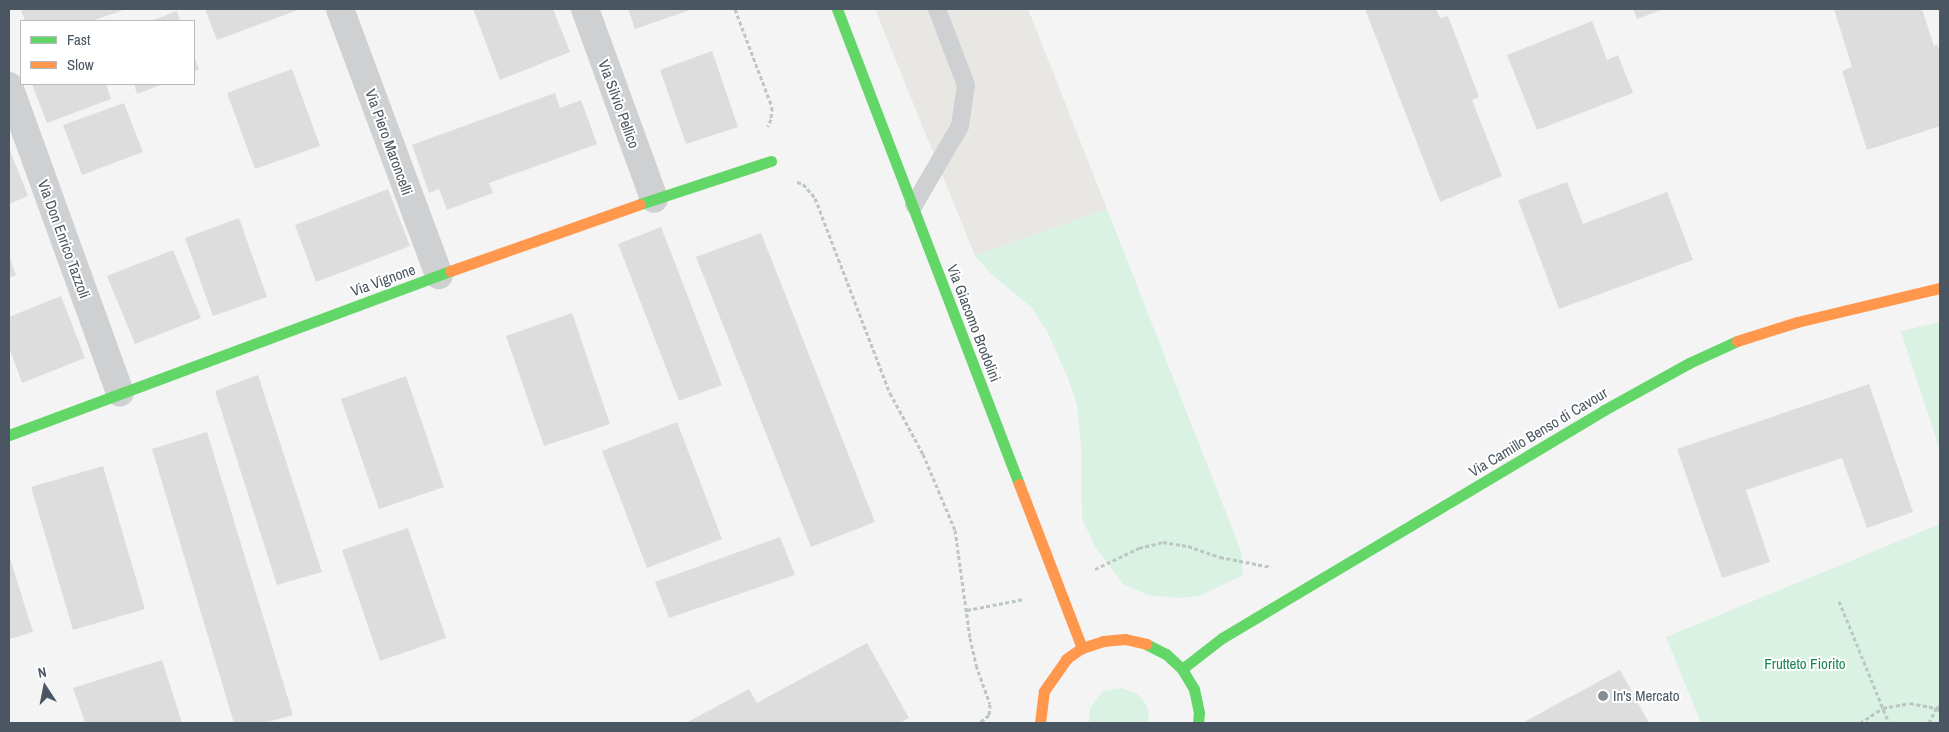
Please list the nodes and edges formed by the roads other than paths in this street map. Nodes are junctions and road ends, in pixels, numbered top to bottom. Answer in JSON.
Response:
{"nodes":[{"id":1,"x":340,"y":9,"type":"edge"},
{"id":2,"x":584,"y":9,"type":"edge"},
{"id":3,"x":837,"y":9,"type":"edge"},
{"id":4,"x":937,"y":9,"type":"edge"},
{"id":5,"x":9,"y":86,"type":"edge"},
{"id":6,"x":771,"y":161,"type":"road end"},
{"id":7,"x":654,"y":199,"type":"junction"},
{"id":8,"x":914,"y":205,"type":"junction"},
{"id":9,"x":438,"y":275,"type":"junction"},
{"id":10,"x":1940,"y":288,"type":"edge"},
{"id":11,"x":120,"y":393,"type":"junction"},
{"id":12,"x":9,"y":435,"type":"edge"},
{"id":13,"x":1082,"y":648,"type":"junction"},
{"id":14,"x":1182,"y":669,"type":"junction"},
{"id":15,"x":1040,"y":723,"type":"edge"},
{"id":16,"x":1198,"y":723,"type":"edge"}],
"edges":[{"from":1,"to":9,"type":"street","name":"Via Piero Maroncelli"},
{"from":2,"to":7,"type":"street","name":"Via Silvio Pellico"},
{"from":3,"to":8,"type":"street","name":"Via Giacomo Brodolini"},
{"from":4,"to":8,"type":"lane"},
{"from":5,"to":11,"type":"street","name":"Via Don Enrico Tazzoli"},
{"from":6,"to":7,"type":"street","name":"Via Vignone"},
{"from":7,"to":9,"type":"street","name":"Via Vignone"},
{"from":8,"to":13,"type":"street","name":"Via Giacomo Brodolini"},
{"from":9,"to":11,"type":"street","name":"Via Vignone"},
{"from":10,"to":14,"type":"street","name":"Via Camillo Benso di Cavour"},
{"from":11,"to":12,"type":"street","name":"Via Vignone"},
{"from":13,"to":14,"type":"street"},
{"from":13,"to":15,"type":"street"},
{"from":14,"to":16,"type":"street"}]}
